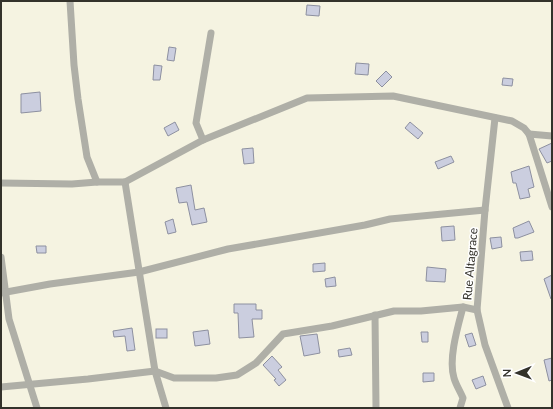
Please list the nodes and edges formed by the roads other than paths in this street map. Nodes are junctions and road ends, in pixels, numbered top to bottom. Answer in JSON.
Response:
{"nodes":[{"id":1,"x":70,"y":1,"type":"edge"},
{"id":2,"x":211,"y":33,"type":"dead end"},
{"id":3,"x":495,"y":118,"type":"junction"},
{"id":4,"x":529,"y":134,"type":"junction"},
{"id":5,"x":552,"y":136,"type":"edge"},
{"id":6,"x":203,"y":140,"type":"junction"},
{"id":7,"x":98,"y":182,"type":"junction"},
{"id":8,"x":126,"y":182,"type":"junction"},
{"id":9,"x":1,"y":183,"type":"edge"},
{"id":10,"x":552,"y":206,"type":"edge"},
{"id":11,"x":485,"y":210,"type":"junction"},
{"id":12,"x":1,"y":257,"type":"edge"},
{"id":13,"x":139,"y":272,"type":"junction"},
{"id":14,"x":4,"y":293,"type":"edge"},
{"id":15,"x":463,"y":307,"type":"junction"},
{"id":16,"x":477,"y":310,"type":"junction"},
{"id":17,"x":375,"y":315,"type":"junction"},
{"id":18,"x":155,"y":371,"type":"junction"},
{"id":19,"x":29,"y":384,"type":"junction"},
{"id":20,"x":1,"y":387,"type":"edge"},
{"id":21,"x":37,"y":408,"type":"edge"},
{"id":22,"x":166,"y":408,"type":"edge"},
{"id":23,"x":376,"y":408,"type":"edge"},
{"id":24,"x":460,"y":408,"type":"edge"},
{"id":25,"x":508,"y":408,"type":"edge"}],
"edges":[{"from":1,"to":7,"type":"street"},
{"from":2,"to":6,"type":"street"},
{"from":3,"to":4,"type":"street"},
{"from":3,"to":6,"type":"street"},
{"from":3,"to":11,"type":"street","name":"Rue Altagrace"},
{"from":4,"to":5,"type":"street"},
{"from":4,"to":10,"type":"street"},
{"from":6,"to":8,"type":"street"},
{"from":7,"to":8,"type":"street"},
{"from":7,"to":9,"type":"street"},
{"from":8,"to":13,"type":"street"},
{"from":11,"to":13,"type":"street"},
{"from":11,"to":16,"type":"street","name":"Rue Altagrace"},
{"from":12,"to":14,"type":"street"},
{"from":13,"to":14,"type":"street"},
{"from":13,"to":18,"type":"street"},
{"from":14,"to":19,"type":"street"},
{"from":15,"to":16,"type":"street"},
{"from":15,"to":17,"type":"street"},
{"from":15,"to":24,"type":"street"},
{"from":16,"to":25,"type":"street","name":"Rue Altagrace"},
{"from":17,"to":18,"type":"street"},
{"from":17,"to":23,"type":"street"},
{"from":18,"to":19,"type":"street"},
{"from":18,"to":22,"type":"street"},
{"from":19,"to":20,"type":"street"},
{"from":19,"to":21,"type":"street"}]}
